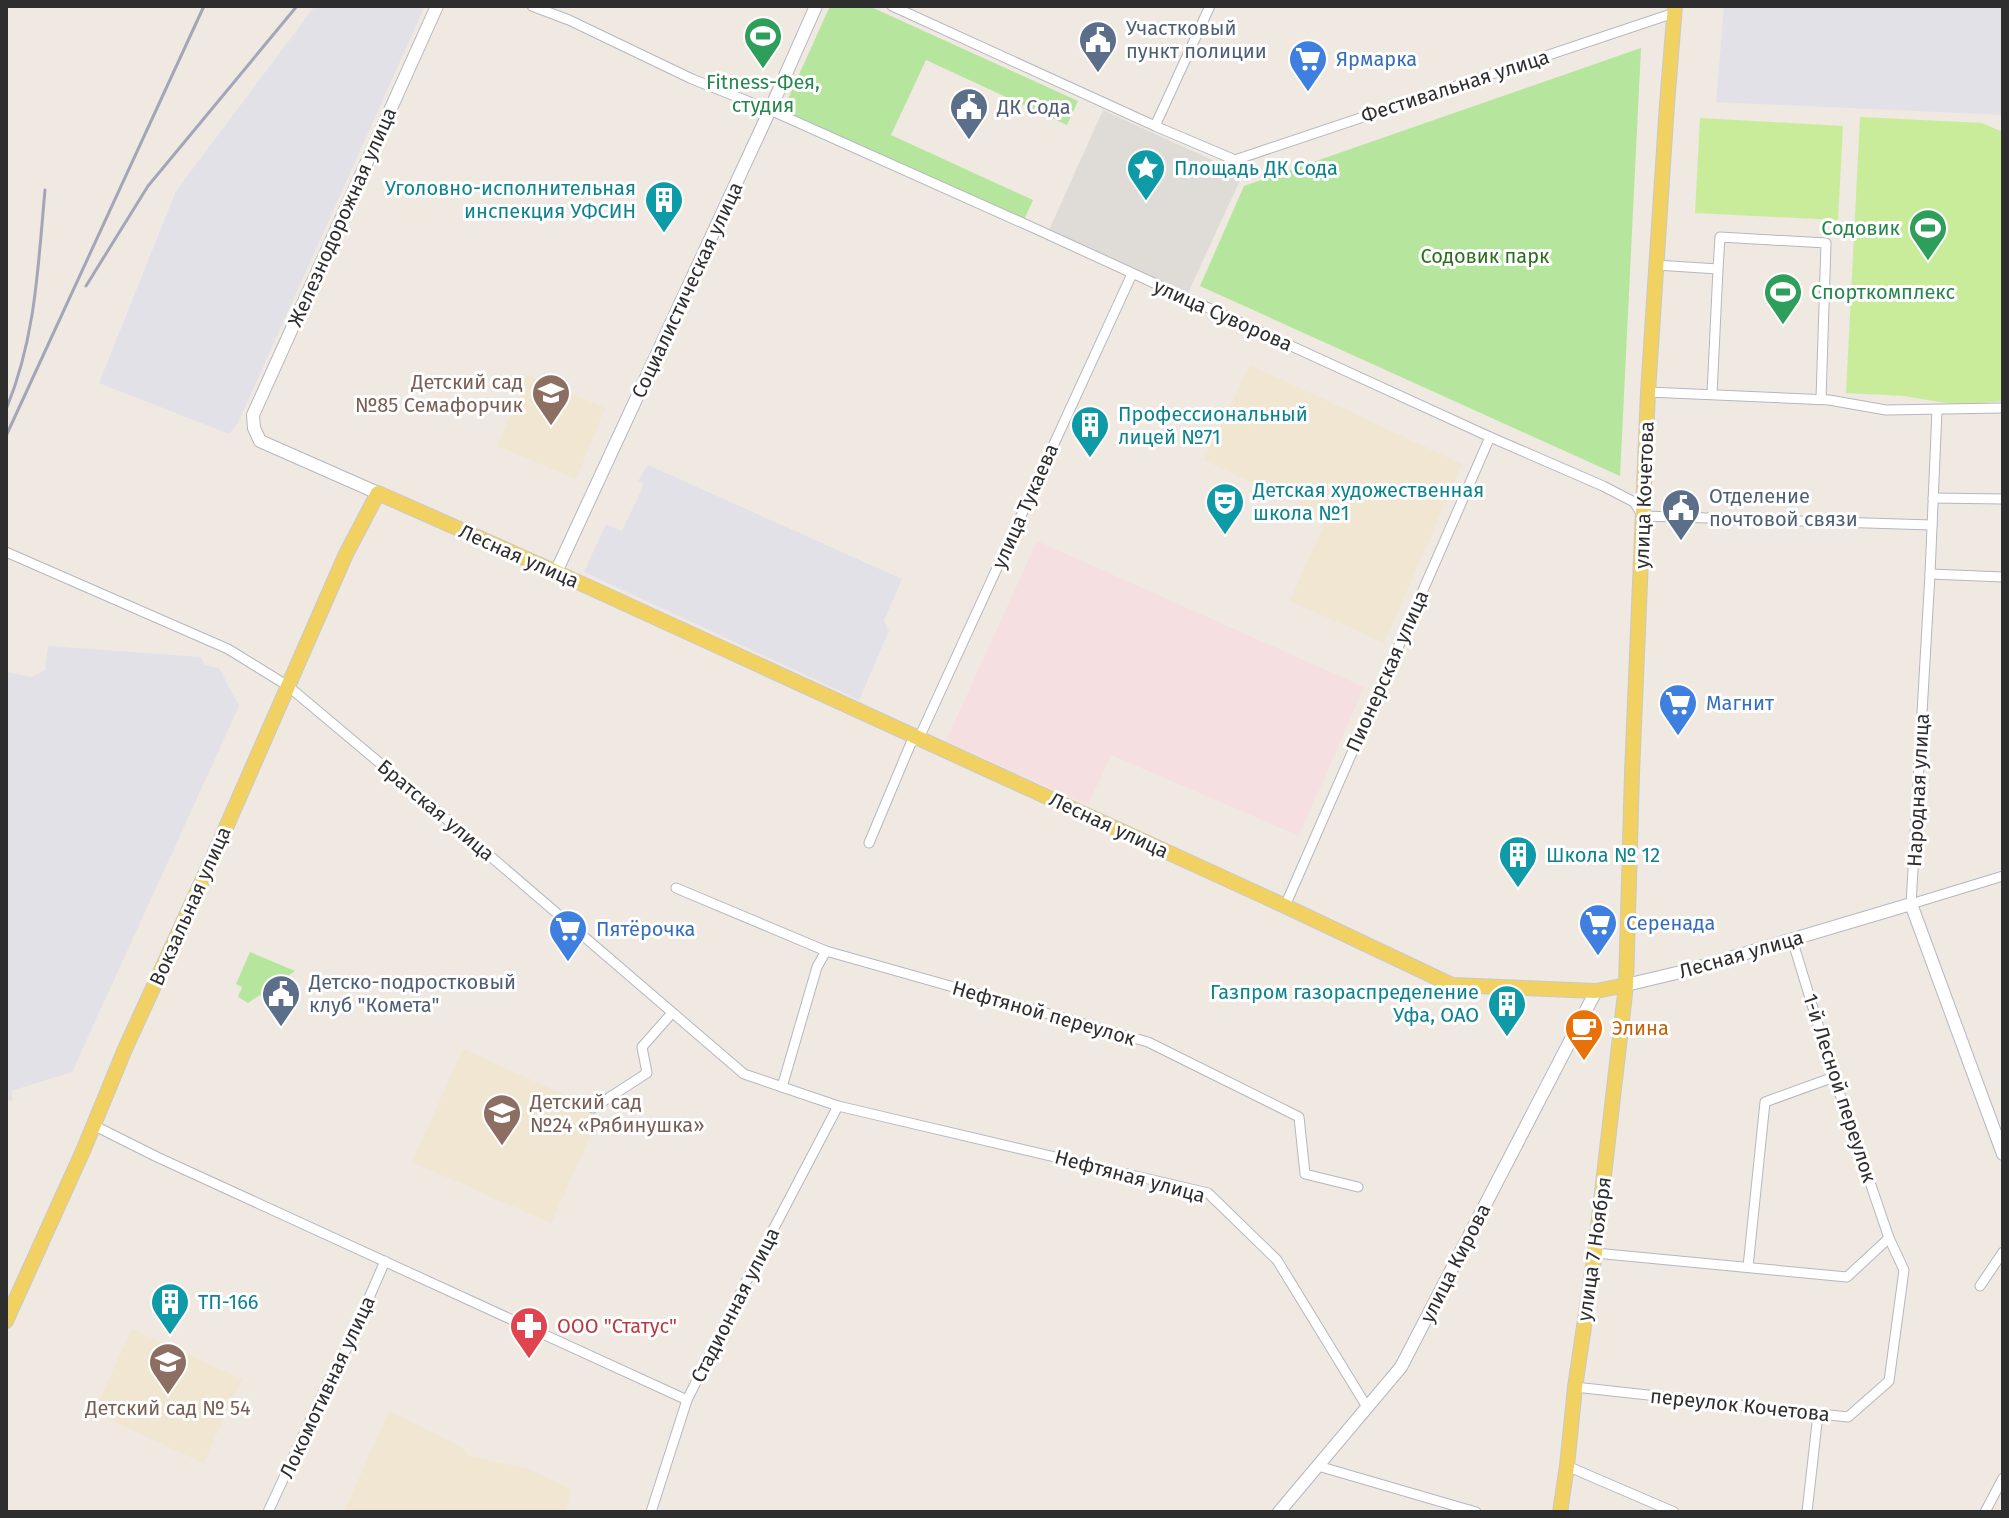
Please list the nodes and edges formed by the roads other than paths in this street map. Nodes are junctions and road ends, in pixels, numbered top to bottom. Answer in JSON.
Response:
{"nodes":[{"id":1,"x":437,"y":6,"type":"edge"},
{"id":2,"x":532,"y":6,"type":"edge"},
{"id":3,"x":816,"y":6,"type":"edge"},
{"id":4,"x":892,"y":6,"type":"edge"},
{"id":5,"x":1210,"y":6,"type":"edge"},
{"id":6,"x":1675,"y":10,"type":"edge"},
{"id":7,"x":770,"y":110,"type":"junction"},
{"id":8,"x":1155,"y":126,"type":"junction"},
{"id":9,"x":1656,"y":265,"type":"junction"},
{"id":10,"x":1718,"y":269,"type":"junction"},
{"id":11,"x":1132,"y":274,"type":"junction"},
{"id":12,"x":1648,"y":392,"type":"junction"},
{"id":13,"x":1712,"y":394,"type":"junction"},
{"id":14,"x":1821,"y":399,"type":"junction"},
{"id":15,"x":2003,"y":408,"type":"edge"},
{"id":16,"x":1937,"y":410,"type":"junction"},
{"id":17,"x":254,"y":428,"type":"joint"},
{"id":18,"x":1490,"y":437,"type":"junction"},
{"id":19,"x":378,"y":493,"type":"junction"},
{"id":20,"x":1639,"y":496,"type":"junction"},
{"id":21,"x":1933,"y":498,"type":"junction"},
{"id":22,"x":2003,"y":499,"type":"edge"},
{"id":23,"x":1643,"y":516,"type":"junction"},
{"id":24,"x":1932,"y":525,"type":"junction"},
{"id":25,"x":6,"y":552,"type":"edge"},
{"id":26,"x":556,"y":572,"type":"junction"},
{"id":27,"x":1930,"y":574,"type":"junction"},
{"id":28,"x":2003,"y":577,"type":"edge"},
{"id":29,"x":288,"y":686,"type":"junction"},
{"id":30,"x":919,"y":738,"type":"junction"},
{"id":31,"x":869,"y":843,"type":"dead end"},
{"id":32,"x":2003,"y":876,"type":"edge"},
{"id":33,"x":676,"y":888,"type":"dead end"},
{"id":34,"x":1911,"y":904,"type":"junction"},
{"id":35,"x":1285,"y":906,"type":"junction"},
{"id":36,"x":1792,"y":939,"type":"junction"},
{"id":37,"x":826,"y":951,"type":"junction"},
{"id":38,"x":1626,"y":985,"type":"junction"},
{"id":39,"x":1596,"y":991,"type":"junction"},
{"id":40,"x":672,"y":1013,"type":"junction"},
{"id":41,"x":1834,"y":1077,"type":"junction"},
{"id":42,"x":782,"y":1087,"type":"junction"},
{"id":43,"x":838,"y":1106,"type":"junction"},
{"id":44,"x":593,"y":1108,"type":"dead end"},
{"id":45,"x":93,"y":1125,"type":"junction"},
{"id":46,"x":2003,"y":1154,"type":"edge"},
{"id":47,"x":1358,"y":1187,"type":"dead end"},
{"id":48,"x":1889,"y":1238,"type":"junction"},
{"id":49,"x":2003,"y":1252,"type":"edge"},
{"id":50,"x":1595,"y":1253,"type":"junction"},
{"id":51,"x":385,"y":1261,"type":"junction"},
{"id":52,"x":1748,"y":1267,"type":"junction"},
{"id":53,"x":1980,"y":1286,"type":"dead end"},
{"id":54,"x":6,"y":1321,"type":"edge"},
{"id":55,"x":1575,"y":1387,"type":"junction"},
{"id":56,"x":687,"y":1400,"type":"junction"},
{"id":57,"x":1367,"y":1407,"type":"junction"},
{"id":58,"x":1818,"y":1414,"type":"junction"},
{"id":59,"x":1318,"y":1466,"type":"junction"},
{"id":60,"x":1567,"y":1466,"type":"junction"},
{"id":61,"x":2003,"y":1478,"type":"edge"},
{"id":62,"x":268,"y":1512,"type":"edge"},
{"id":63,"x":651,"y":1512,"type":"edge"},
{"id":64,"x":1279,"y":1512,"type":"edge"},
{"id":65,"x":1476,"y":1512,"type":"edge"},
{"id":66,"x":1560,"y":1512,"type":"edge"},
{"id":67,"x":1674,"y":1512,"type":"edge"},
{"id":68,"x":1807,"y":1512,"type":"edge"},
{"id":69,"x":1985,"y":1512,"type":"edge"}],
"edges":[{"from":1,"to":17,"type":"street","name":"Железнодорожная улица"},
{"from":2,"to":7,"type":"street","name":"улица Суворова"},
{"from":3,"to":7,"type":"street","name":"Социалистическая улица"},
{"from":4,"to":8,"type":"street"},
{"from":5,"to":8,"type":"street"},
{"from":6,"to":8,"type":"street","name":"Фестивальная улица"},
{"from":6,"to":9,"type":"main road","name":"улица Кочетова"},
{"from":7,"to":11,"type":"street","name":"улица Суворова"},
{"from":7,"to":26,"type":"street","name":"Социалистическая улица"},
{"from":9,"to":10,"type":"street"},
{"from":9,"to":12,"type":"main road","name":"улица Кочетова"},
{"from":10,"to":13,"type":"street"},
{"from":10,"to":14,"type":"street"},
{"from":11,"to":18,"type":"street","name":"улица Суворова"},
{"from":11,"to":30,"type":"street","name":"улица Тукаева"},
{"from":12,"to":13,"type":"street"},
{"from":12,"to":20,"type":"main road","name":"улица Кочетова"},
{"from":13,"to":14,"type":"street"},
{"from":14,"to":16,"type":"street"},
{"from":15,"to":16,"type":"street"},
{"from":16,"to":21,"type":"street","name":"Народная улица"},
{"from":17,"to":19,"type":"street","name":"Лесная улица"},
{"from":18,"to":20,"type":"street","name":"улица Суворова"},
{"from":18,"to":35,"type":"street","name":"Пионерская улица"},
{"from":19,"to":26,"type":"main road","name":"Лесная улица"},
{"from":19,"to":29,"type":"main road","name":"Вокзальная улица"},
{"from":20,"to":23,"type":"main road","name":"улица Кочетова"},
{"from":21,"to":22,"type":"street"},
{"from":21,"to":24,"type":"street","name":"Народная улица"},
{"from":23,"to":24,"type":"street"},
{"from":23,"to":38,"type":"main road","name":"улица Кочетова"},
{"from":24,"to":27,"type":"street","name":"Народная улица"},
{"from":25,"to":29,"type":"street","name":"Братская улица"},
{"from":26,"to":30,"type":"main road","name":"Лесная улица"},
{"from":27,"to":28,"type":"street"},
{"from":27,"to":34,"type":"street","name":"Народная улица"},
{"from":29,"to":40,"type":"street","name":"Братская улица"},
{"from":29,"to":45,"type":"main road","name":"Вокзальная улица"},
{"from":30,"to":31,"type":"street","name":"улица Тукаева"},
{"from":30,"to":35,"type":"main road","name":"Лесная улица"},
{"from":32,"to":34,"type":"street","name":"Лесная улица"},
{"from":33,"to":37,"type":"street","name":"Нефтяной переулок"},
{"from":34,"to":36,"type":"street","name":"Лесная улица"},
{"from":34,"to":46,"type":"street","name":"Народная улица"},
{"from":35,"to":39,"type":"main road","name":"Лесная улица"},
{"from":36,"to":38,"type":"street","name":"Лесная улица"},
{"from":36,"to":41,"type":"street","name":"1-й Лесной переулок"},
{"from":37,"to":42,"type":"street"},
{"from":37,"to":47,"type":"street","name":"Нефтяной переулок"},
{"from":38,"to":39,"type":"main road","name":"Лесная улица"},
{"from":38,"to":50,"type":"main road","name":"улица 7 Ноября"},
{"from":39,"to":57,"type":"street","name":"улица Кирова"},
{"from":40,"to":42,"type":"street","name":"Братская улица"},
{"from":40,"to":44,"type":"street"},
{"from":41,"to":48,"type":"street","name":"1-й Лесной переулок"},
{"from":41,"to":52,"type":"street"},
{"from":42,"to":43,"type":"street","name":"Братская улица"},
{"from":43,"to":56,"type":"street","name":"Стадионная улица"},
{"from":43,"to":57,"type":"street","name":"Нефтяная улица"},
{"from":45,"to":51,"type":"street"},
{"from":45,"to":54,"type":"main road","name":"Вокзальная улица"},
{"from":48,"to":52,"type":"street"},
{"from":48,"to":58,"type":"street","name":"переулок Кочетова"},
{"from":49,"to":53,"type":"street"},
{"from":50,"to":52,"type":"street"},
{"from":50,"to":55,"type":"main road","name":"улица 7 Ноября"},
{"from":51,"to":56,"type":"street"},
{"from":51,"to":62,"type":"street","name":"Локомотивная улица"},
{"from":55,"to":58,"type":"street","name":"переулок Кочетова"},
{"from":55,"to":60,"type":"main road","name":"улица 7 Ноября"},
{"from":56,"to":63,"type":"street","name":"Стадионная улица"},
{"from":57,"to":59,"type":"street","name":"улица Кирова"},
{"from":58,"to":68,"type":"street"},
{"from":59,"to":64,"type":"street","name":"улица Кирова"},
{"from":59,"to":65,"type":"street"},
{"from":60,"to":66,"type":"main road","name":"улица 7 Ноября"},
{"from":60,"to":67,"type":"street"},
{"from":61,"to":69,"type":"street"}]}
